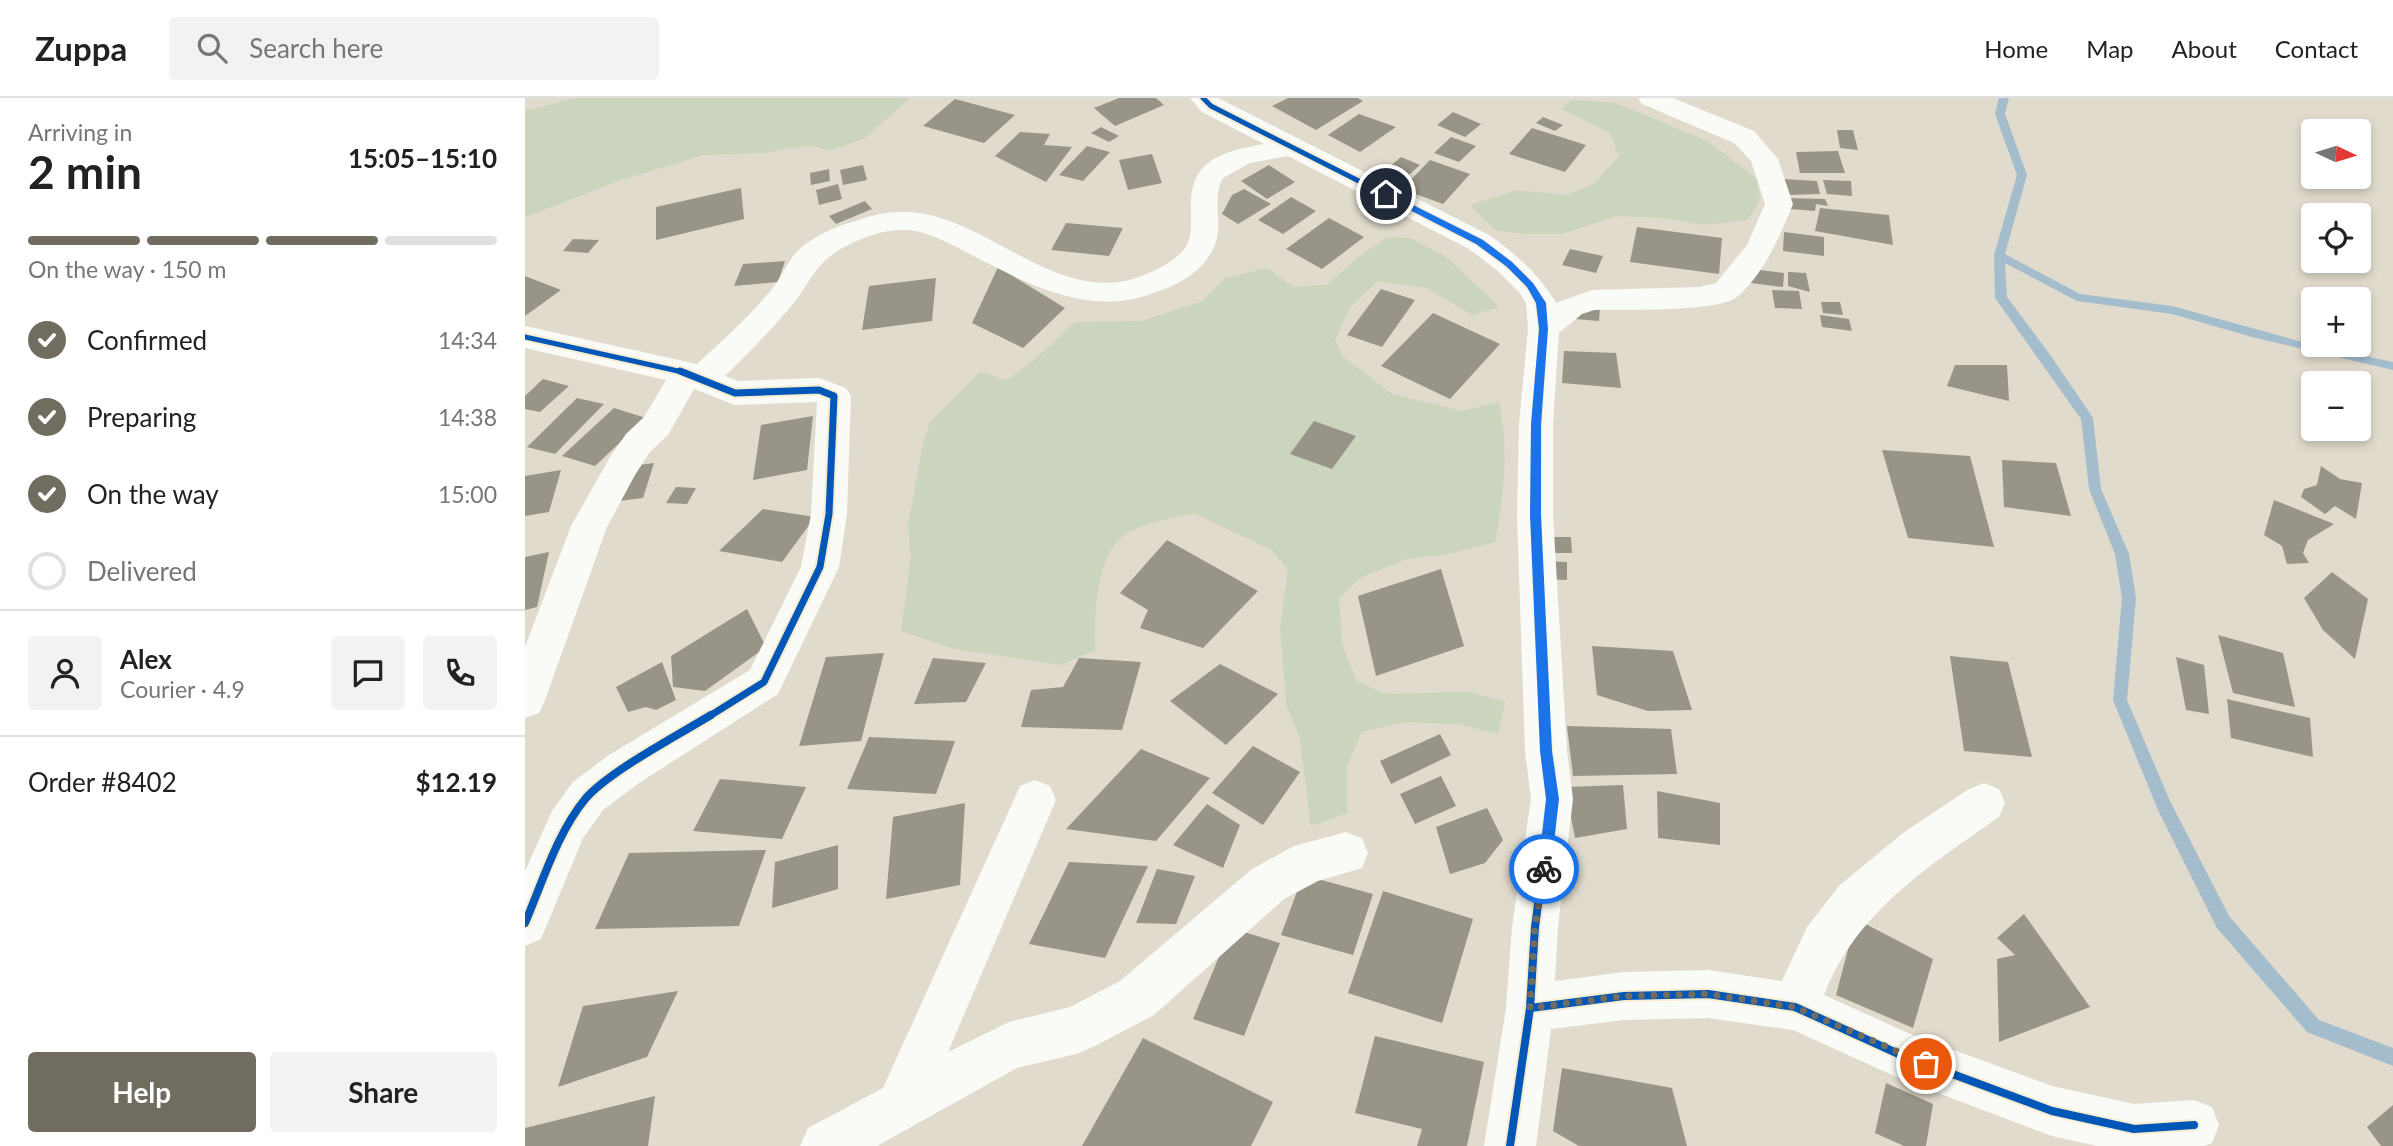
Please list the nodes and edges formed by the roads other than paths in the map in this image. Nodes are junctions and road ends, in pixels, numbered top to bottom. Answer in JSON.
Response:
{"nodes":[{"id":1,"x":1203,"y":98,"type":"edge"},
{"id":2,"x":1651,"y":98,"type":"edge"},
{"id":3,"x":1293,"y":147,"type":"junction"},
{"id":4,"x":1544,"y":329,"type":"junction"},
{"id":5,"x":525,"y":337,"type":"edge"},
{"id":6,"x":694,"y":376,"type":"junction"},
{"id":7,"x":525,"y":700,"type":"edge"},
{"id":8,"x":1034,"y":800,"type":"dead end"},
{"id":9,"x":1985,"y":803,"type":"dead end"},
{"id":10,"x":1346,"y":853,"type":"dead end"},
{"id":11,"x":525,"y":923,"type":"edge"},
{"id":12,"x":1795,"y":1007,"type":"junction"},
{"id":13,"x":1530,"y":1008,"type":"junction"},
{"id":14,"x":900,"y":1106,"type":"junction"},
{"id":15,"x":2194,"y":1125,"type":"dead end"},
{"id":16,"x":825,"y":1146,"type":"edge"},
{"id":17,"x":1510,"y":1146,"type":"edge"}],
"edges":[{"from":1,"to":3,"type":"street"},
{"from":2,"to":4,"type":"street"},
{"from":3,"to":4,"type":"street"},
{"from":3,"to":6,"type":"street"},
{"from":4,"to":13,"type":"street"},
{"from":5,"to":6,"type":"street"},
{"from":6,"to":7,"type":"street"},
{"from":6,"to":11,"type":"street"},
{"from":8,"to":14,"type":"street"},
{"from":9,"to":12,"type":"street"},
{"from":10,"to":14,"type":"street"},
{"from":12,"to":13,"type":"street"},
{"from":12,"to":15,"type":"street"},
{"from":13,"to":17,"type":"street"},
{"from":14,"to":16,"type":"street"}]}
